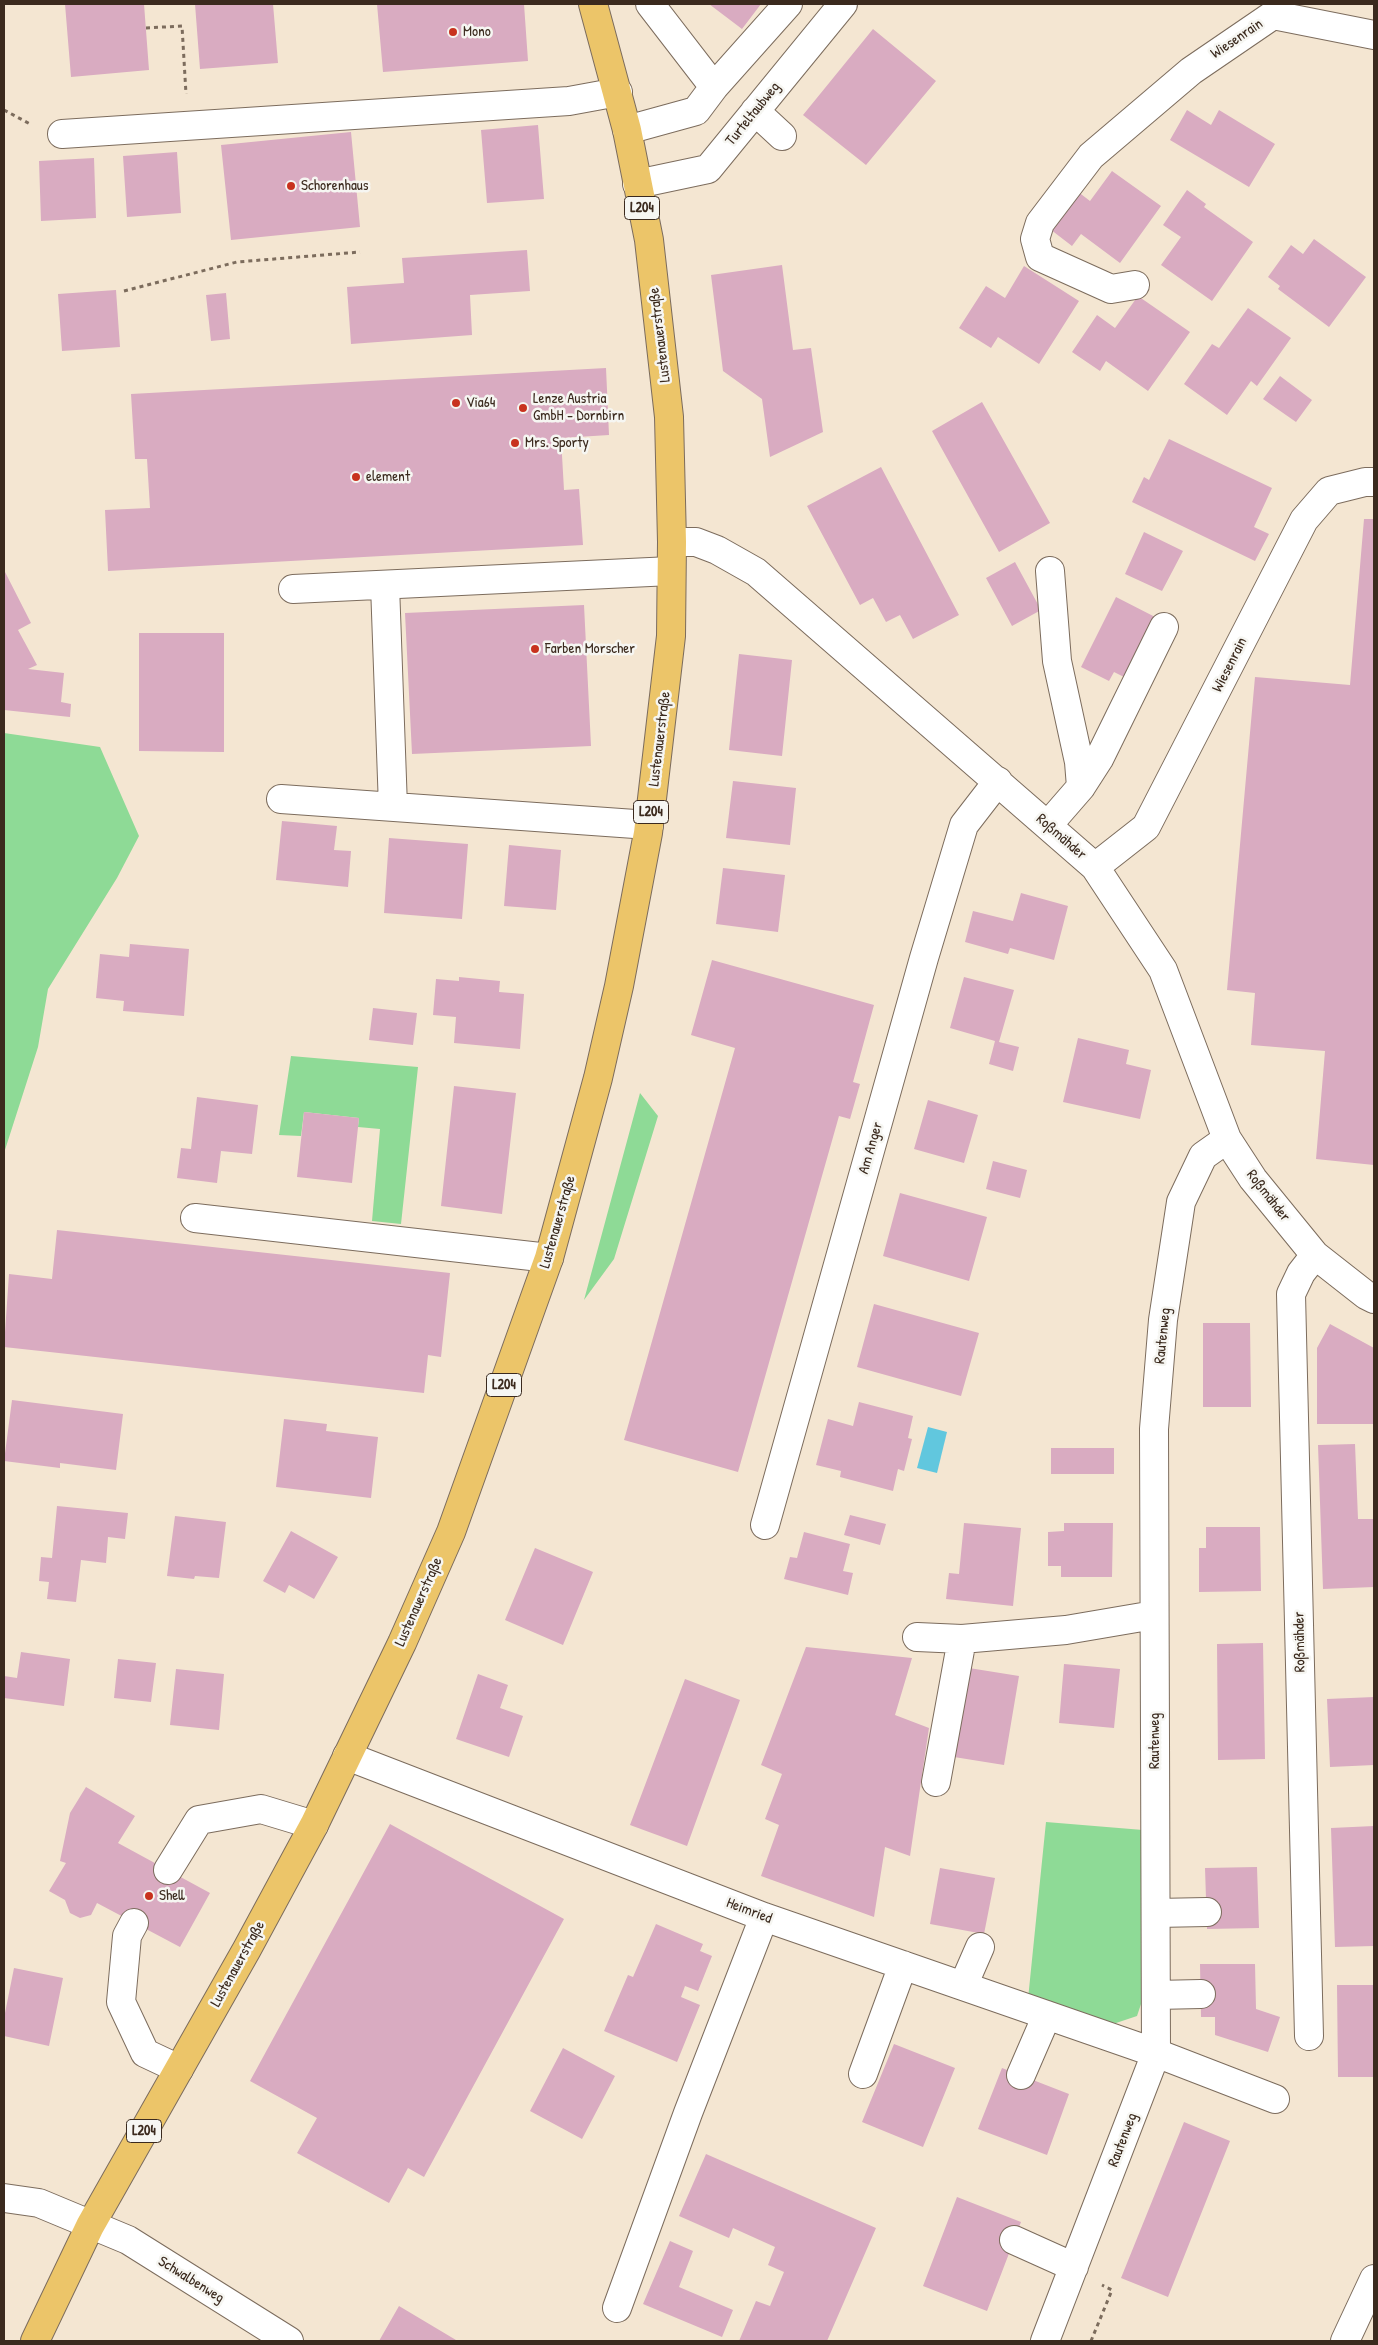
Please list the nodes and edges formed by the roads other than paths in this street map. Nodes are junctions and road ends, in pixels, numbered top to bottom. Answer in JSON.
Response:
{"nodes":[{"id":1,"x":593,"y":4,"type":"edge"},
{"id":2,"x":650,"y":4,"type":"edge"},
{"id":3,"x":788,"y":4,"type":"edge"},
{"id":4,"x":843,"y":4,"type":"edge"},
{"id":5,"x":1374,"y":36,"type":"edge"},
{"id":6,"x":714,"y":87,"type":"junction"},
{"id":7,"x":618,"y":92,"type":"junction"},
{"id":8,"x":754,"y":112,"type":"junction"},
{"id":9,"x":628,"y":130,"type":"junction"},
{"id":10,"x":62,"y":134,"type":"dead end"},
{"id":11,"x":782,"y":136,"type":"dead end"},
{"id":12,"x":637,"y":184,"type":"junction"},
{"id":13,"x":1135,"y":285,"type":"dead end"},
{"id":14,"x":1374,"y":482,"type":"edge"},
{"id":15,"x":672,"y":542,"type":"junction"},
{"id":16,"x":671,"y":571,"type":"junction"},
{"id":17,"x":1050,"y":571,"type":"dead end"},
{"id":18,"x":385,"y":584,"type":"junction"},
{"id":19,"x":293,"y":589,"type":"dead end"},
{"id":20,"x":1164,"y":628,"type":"dead end"},
{"id":21,"x":998,"y":781,"type":"junction"},
{"id":22,"x":1081,"y":787,"type":"junction"},
{"id":23,"x":281,"y":799,"type":"dead end"},
{"id":24,"x":393,"y":807,"type":"junction"},
{"id":25,"x":649,"y":825,"type":"junction"},
{"id":26,"x":1048,"y":825,"type":"junction"},
{"id":27,"x":1095,"y":867,"type":"junction"},
{"id":28,"x":1227,"y":1139,"type":"junction"},
{"id":29,"x":195,"y":1218,"type":"dead end"},
{"id":30,"x":1315,"y":1255,"type":"junction"},
{"id":31,"x":549,"y":1258,"type":"junction"},
{"id":32,"x":1374,"y":1299,"type":"edge"},
{"id":33,"x":765,"y":1526,"type":"dead end"},
{"id":34,"x":1154,"y":1616,"type":"junction"},
{"id":35,"x":917,"y":1636,"type":"dead end"},
{"id":36,"x":962,"y":1639,"type":"junction"},
{"id":37,"x":348,"y":1756,"type":"junction"},
{"id":38,"x":936,"y":1782,"type":"dead end"},
{"id":39,"x":314,"y":1825,"type":"junction"},
{"id":40,"x":168,"y":1870,"type":"dead end"},
{"id":41,"x":1207,"y":1912,"type":"dead end"},
{"id":42,"x":1156,"y":1913,"type":"junction"},
{"id":43,"x":764,"y":1917,"type":"junction"},
{"id":44,"x":134,"y":1924,"type":"dead end"},
{"id":45,"x":980,"y":1947,"type":"dead end"},
{"id":46,"x":903,"y":1965,"type":"junction"},
{"id":47,"x":963,"y":1986,"type":"junction"},
{"id":48,"x":1201,"y":1994,"type":"dead end"},
{"id":49,"x":1156,"y":1995,"type":"junction"},
{"id":50,"x":1047,"y":2015,"type":"junction"},
{"id":51,"x":1309,"y":2036,"type":"dead end"},
{"id":52,"x":1156,"y":2053,"type":"junction"},
{"id":53,"x":178,"y":2069,"type":"junction"},
{"id":54,"x":863,"y":2074,"type":"dead end"},
{"id":55,"x":1021,"y":2075,"type":"dead end"},
{"id":56,"x":1275,"y":2099,"type":"dead end"},
{"id":57,"x":4,"y":2198,"type":"edge"},
{"id":58,"x":90,"y":2226,"type":"junction"},
{"id":59,"x":1014,"y":2240,"type":"dead end"},
{"id":60,"x":1074,"y":2267,"type":"junction"},
{"id":61,"x":1374,"y":2279,"type":"edge"},
{"id":62,"x":617,"y":2308,"type":"dead end"},
{"id":63,"x":35,"y":2341,"type":"edge"},
{"id":64,"x":289,"y":2341,"type":"edge"},
{"id":65,"x":1045,"y":2341,"type":"edge"},
{"id":66,"x":1345,"y":2341,"type":"edge"}],
"edges":[{"from":1,"to":7,"type":"main road","name":"Lustenauerstraße","number":"L204"},
{"from":2,"to":6,"type":"street"},
{"from":3,"to":6,"type":"street"},
{"from":4,"to":8,"type":"street","name":"Turteltaubweg"},
{"from":5,"to":13,"type":"street","name":"Wiesenrain"},
{"from":6,"to":9,"type":"street"},
{"from":7,"to":9,"type":"main road","name":"Lustenauerstraße","number":"L204"},
{"from":7,"to":10,"type":"street"},
{"from":8,"to":11,"type":"street"},
{"from":8,"to":12,"type":"street","name":"Turteltaubweg"},
{"from":9,"to":12,"type":"main road","name":"Lustenauerstraße","number":"L204"},
{"from":12,"to":15,"type":"main road","name":"Lustenauerstraße","number":"L204"},
{"from":14,"to":27,"type":"street","name":"Wiesenrain"},
{"from":15,"to":16,"type":"main road","name":"Lustenauerstraße","number":"L204"},
{"from":15,"to":21,"type":"street","name":"Roßmähder"},
{"from":16,"to":18,"type":"street"},
{"from":16,"to":25,"type":"main road","name":"Lustenauerstraße","number":"L204"},
{"from":17,"to":22,"type":"street"},
{"from":18,"to":19,"type":"street"},
{"from":18,"to":24,"type":"street"},
{"from":20,"to":22,"type":"street"},
{"from":21,"to":26,"type":"street","name":"Roßmähder"},
{"from":21,"to":33,"type":"street","name":"Am Anger"},
{"from":22,"to":26,"type":"street"},
{"from":23,"to":24,"type":"street"},
{"from":24,"to":25,"type":"street"},
{"from":25,"to":31,"type":"main road","name":"Lustenauerstraße","number":"L204"},
{"from":26,"to":27,"type":"street","name":"Roßmähder"},
{"from":27,"to":28,"type":"street","name":"Roßmähder"},
{"from":28,"to":30,"type":"street","name":"Roßmähder"},
{"from":28,"to":34,"type":"street","name":"Rautenweg"},
{"from":29,"to":31,"type":"street"},
{"from":30,"to":32,"type":"street","name":"Roßmähder"},
{"from":30,"to":51,"type":"street","name":"Roßmähder"},
{"from":31,"to":37,"type":"main road","name":"Lustenauerstraße","number":"L204"},
{"from":34,"to":36,"type":"street"},
{"from":34,"to":42,"type":"street","name":"Rautenweg"},
{"from":35,"to":36,"type":"street"},
{"from":36,"to":38,"type":"street"},
{"from":37,"to":39,"type":"main road","name":"Lustenauerstraße","number":"L204"},
{"from":37,"to":43,"type":"street","name":"Heimried"},
{"from":39,"to":40,"type":"street"},
{"from":39,"to":53,"type":"main road","name":"Lustenauerstraße","number":"L204"},
{"from":41,"to":42,"type":"street"},
{"from":42,"to":49,"type":"street","name":"Rautenweg"},
{"from":43,"to":46,"type":"street","name":"Heimried"},
{"from":43,"to":62,"type":"street"},
{"from":44,"to":53,"type":"street"},
{"from":45,"to":47,"type":"street"},
{"from":46,"to":47,"type":"street","name":"Heimried"},
{"from":46,"to":54,"type":"street"},
{"from":47,"to":50,"type":"street","name":"Heimried"},
{"from":48,"to":49,"type":"street"},
{"from":49,"to":52,"type":"street","name":"Rautenweg"},
{"from":50,"to":52,"type":"street","name":"Heimried"},
{"from":50,"to":55,"type":"street"},
{"from":52,"to":56,"type":"street","name":"Heimried"},
{"from":52,"to":60,"type":"street","name":"Rautenweg"},
{"from":53,"to":58,"type":"main road","name":"Lustenauerstraße","number":"L204"},
{"from":57,"to":58,"type":"street","name":"Schwalbenweg"},
{"from":58,"to":63,"type":"main road","name":"Lustenauerstraße","number":"L204"},
{"from":58,"to":64,"type":"street","name":"Schwalbenweg"},
{"from":59,"to":60,"type":"street"},
{"from":60,"to":65,"type":"street","name":"Rautenweg"},
{"from":61,"to":66,"type":"street"}]}
